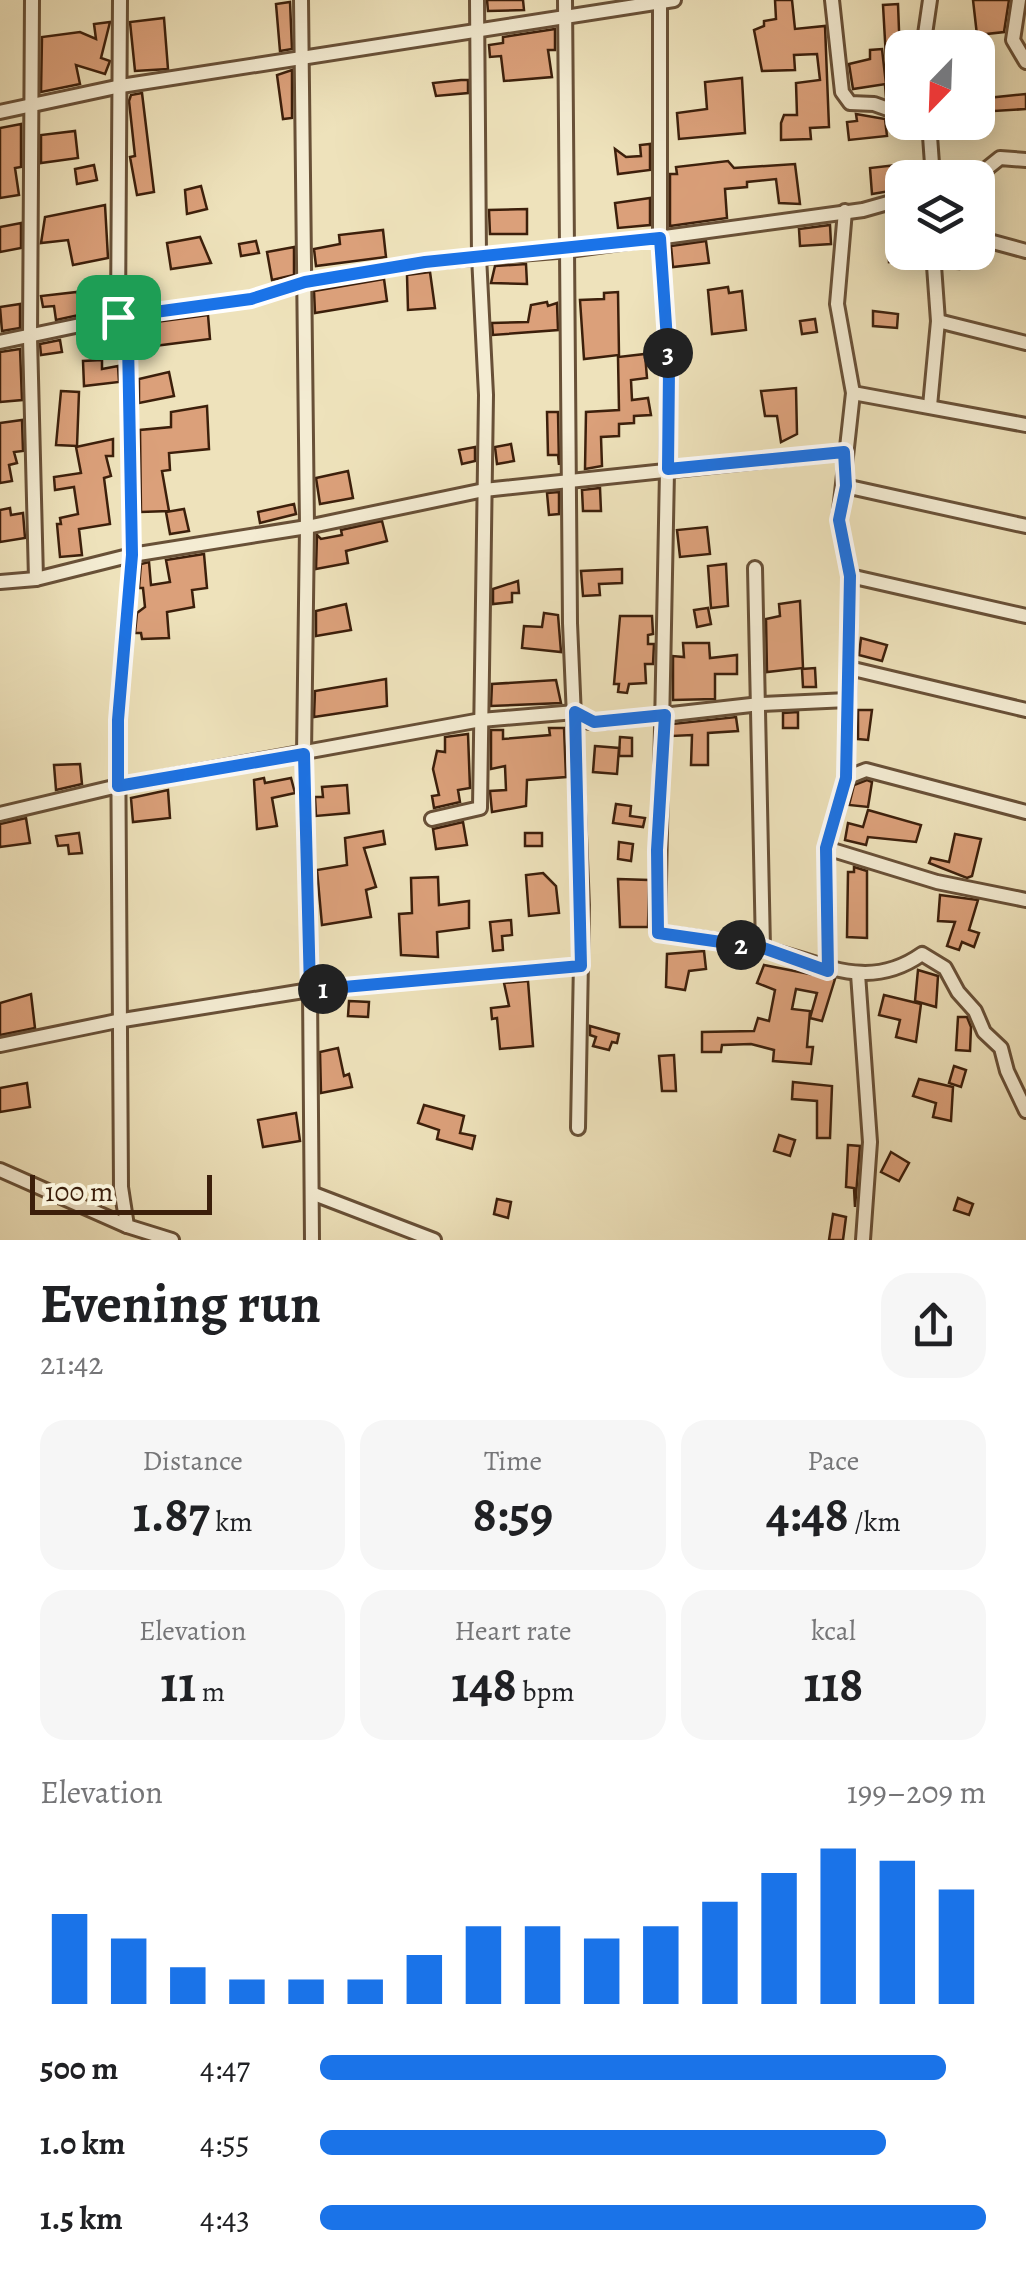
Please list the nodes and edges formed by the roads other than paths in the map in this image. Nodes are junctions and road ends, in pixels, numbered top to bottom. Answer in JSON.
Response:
{"nodes":[{"id":1,"x":32,"y":0,"type":"edge"},
{"id":2,"x":120,"y":0,"type":"edge"},
{"id":3,"x":301,"y":0,"type":"edge"},
{"id":4,"x":477,"y":0,"type":"edge"},
{"id":5,"x":565,"y":0,"type":"edge"},
{"id":6,"x":832,"y":0,"type":"edge"},
{"id":7,"x":930,"y":0,"type":"edge"},
{"id":8,"x":1018,"y":0,"type":"edge"},
{"id":9,"x":665,"y":1,"type":"edge"},
{"id":10,"x":565,"y":18,"type":"junction"},
{"id":11,"x":925,"y":30,"type":"edge"},
{"id":12,"x":479,"y":33,"type":"junction"},
{"id":13,"x":305,"y":57,"type":"junction"},
{"id":14,"x":1026,"y":62,"type":"edge"},
{"id":15,"x":120,"y":86,"type":"junction"},
{"id":16,"x":32,"y":108,"type":"junction"},
{"id":17,"x":885,"y":108,"type":"edge"},
{"id":18,"x":0,"y":112,"type":"edge"},
{"id":19,"x":1026,"y":160,"type":"edge"},
{"id":20,"x":995,"y":162,"type":"edge"},
{"id":21,"x":885,"y":203,"type":"edge"},
{"id":22,"x":845,"y":211,"type":"junction"},
{"id":23,"x":660,"y":238,"type":"junction"},
{"id":24,"x":995,"y":242,"type":"edge"},
{"id":25,"x":569,"y":250,"type":"junction"},
{"id":26,"x":1026,"y":250,"type":"edge"},
{"id":27,"x":479,"y":256,"type":"junction"},
{"id":28,"x":934,"y":270,"type":"edge"},
{"id":29,"x":305,"y":282,"type":"junction"},
{"id":30,"x":118,"y":317,"type":"junction"},
{"id":31,"x":938,"y":321,"type":"junction"},
{"id":32,"x":30,"y":338,"type":"junction"},
{"id":33,"x":0,"y":342,"type":"edge"},
{"id":34,"x":1026,"y":343,"type":"edge"},
{"id":35,"x":853,"y":393,"type":"junction"},
{"id":36,"x":930,"y":406,"type":"junction"},
{"id":37,"x":1026,"y":425,"type":"edge"},
{"id":38,"x":844,"y":452,"type":"junction"},
{"id":39,"x":668,"y":469,"type":"junction"},
{"id":40,"x":569,"y":479,"type":"junction"},
{"id":41,"x":846,"y":486,"type":"junction"},
{"id":42,"x":484,"y":490,"type":"junction"},
{"id":43,"x":1026,"y":526,"type":"edge"},
{"id":44,"x":307,"y":527,"type":"junction"},
{"id":45,"x":132,"y":555,"type":"junction"},
{"id":46,"x":755,"y":568,"type":"dead end"},
{"id":47,"x":850,"y":576,"type":"junction"},
{"id":48,"x":36,"y":579,"type":"junction"},
{"id":49,"x":0,"y":582,"type":"edge"},
{"id":50,"x":1026,"y":616,"type":"edge"},
{"id":51,"x":849,"y":668,"type":"junction"},
{"id":52,"x":848,"y":700,"type":"junction"},
{"id":53,"x":760,"y":704,"type":"junction"},
{"id":54,"x":1026,"y":710,"type":"edge"},
{"id":55,"x":575,"y":712,"type":"junction"},
{"id":56,"x":665,"y":715,"type":"junction"},
{"id":57,"x":481,"y":720,"type":"junction"},
{"id":58,"x":304,"y":754,"type":"junction"},
{"id":59,"x":846,"y":778,"type":"junction"},
{"id":60,"x":118,"y":786,"type":"junction"},
{"id":61,"x":1026,"y":812,"type":"edge"},
{"id":62,"x":0,"y":814,"type":"edge"},
{"id":63,"x":432,"y":819,"type":"dead end"},
{"id":64,"x":826,"y":848,"type":"junction"},
{"id":65,"x":1026,"y":900,"type":"edge"},
{"id":66,"x":763,"y":948,"type":"junction"},
{"id":67,"x":581,"y":966,"type":"junction"},
{"id":68,"x":828,"y":971,"type":"junction"},
{"id":69,"x":858,"y":974,"type":"junction"},
{"id":70,"x":310,"y":990,"type":"junction"},
{"id":71,"x":117,"y":1021,"type":"junction"},
{"id":72,"x":0,"y":1045,"type":"edge"},
{"id":73,"x":1026,"y":1110,"type":"edge"},
{"id":74,"x":578,"y":1128,"type":"dead end"},
{"id":75,"x":0,"y":1170,"type":"edge"},
{"id":76,"x":314,"y":1194,"type":"junction"},
{"id":77,"x":127,"y":1226,"type":"junction"},
{"id":78,"x":172,"y":1240,"type":"edge"},
{"id":79,"x":312,"y":1240,"type":"edge"},
{"id":80,"x":434,"y":1240,"type":"edge"},
{"id":81,"x":863,"y":1240,"type":"edge"}],
"edges":[{"from":1,"to":16,"type":"street"},
{"from":2,"to":15,"type":"street"},
{"from":3,"to":13,"type":"street"},
{"from":4,"to":12,"type":"street"},
{"from":5,"to":10,"type":"street"},
{"from":6,"to":17,"type":"street"},
{"from":7,"to":11,"type":"street"},
{"from":8,"to":14,"type":"street"},
{"from":9,"to":10,"type":"street"},
{"from":9,"to":23,"type":"street"},
{"from":10,"to":12,"type":"street"},
{"from":10,"to":25,"type":"street"},
{"from":12,"to":13,"type":"street"},
{"from":12,"to":27,"type":"street"},
{"from":13,"to":15,"type":"street"},
{"from":13,"to":29,"type":"street"},
{"from":15,"to":16,"type":"street"},
{"from":15,"to":30,"type":"street"},
{"from":16,"to":18,"type":"street"},
{"from":16,"to":32,"type":"street"},
{"from":19,"to":20,"type":"street"},
{"from":21,"to":22,"type":"street"},
{"from":22,"to":23,"type":"street"},
{"from":22,"to":35,"type":"street"},
{"from":23,"to":25,"type":"street"},
{"from":23,"to":39,"type":"street"},
{"from":24,"to":26,"type":"street"},
{"from":25,"to":27,"type":"street"},
{"from":25,"to":40,"type":"street"},
{"from":27,"to":29,"type":"street"},
{"from":27,"to":42,"type":"street"},
{"from":28,"to":31,"type":"street"},
{"from":29,"to":30,"type":"street"},
{"from":29,"to":44,"type":"street"},
{"from":30,"to":32,"type":"street"},
{"from":30,"to":45,"type":"street"},
{"from":31,"to":34,"type":"street"},
{"from":31,"to":36,"type":"street"},
{"from":32,"to":33,"type":"street"},
{"from":32,"to":48,"type":"street"},
{"from":35,"to":36,"type":"street"},
{"from":35,"to":38,"type":"street"},
{"from":36,"to":37,"type":"street"},
{"from":38,"to":39,"type":"street"},
{"from":38,"to":41,"type":"street"},
{"from":39,"to":40,"type":"street"},
{"from":39,"to":56,"type":"street"},
{"from":40,"to":42,"type":"street"},
{"from":40,"to":55,"type":"street"},
{"from":41,"to":43,"type":"street"},
{"from":41,"to":47,"type":"street"},
{"from":42,"to":44,"type":"street"},
{"from":42,"to":57,"type":"street"},
{"from":44,"to":45,"type":"street"},
{"from":44,"to":58,"type":"street"},
{"from":45,"to":48,"type":"street"},
{"from":45,"to":60,"type":"street"},
{"from":46,"to":53,"type":"street"},
{"from":47,"to":50,"type":"street"},
{"from":47,"to":51,"type":"street"},
{"from":48,"to":49,"type":"street"},
{"from":51,"to":52,"type":"street"},
{"from":51,"to":54,"type":"street"},
{"from":52,"to":53,"type":"street"},
{"from":52,"to":59,"type":"street"},
{"from":53,"to":56,"type":"street"},
{"from":53,"to":66,"type":"street"},
{"from":55,"to":56,"type":"street"},
{"from":55,"to":57,"type":"street"},
{"from":55,"to":67,"type":"street"},
{"from":56,"to":66,"type":"street"},
{"from":57,"to":58,"type":"street"},
{"from":57,"to":63,"type":"street"},
{"from":58,"to":60,"type":"street"},
{"from":58,"to":70,"type":"street"},
{"from":59,"to":61,"type":"street"},
{"from":59,"to":64,"type":"street"},
{"from":60,"to":62,"type":"street"},
{"from":60,"to":71,"type":"street"},
{"from":64,"to":65,"type":"street"},
{"from":64,"to":68,"type":"street"},
{"from":66,"to":68,"type":"street"},
{"from":67,"to":70,"type":"street"},
{"from":67,"to":74,"type":"street"},
{"from":68,"to":69,"type":"street"},
{"from":69,"to":73,"type":"street"},
{"from":69,"to":81,"type":"street"},
{"from":70,"to":71,"type":"street"},
{"from":70,"to":76,"type":"street"},
{"from":71,"to":72,"type":"street"},
{"from":71,"to":77,"type":"street"},
{"from":75,"to":77,"type":"street"},
{"from":76,"to":79,"type":"street"},
{"from":76,"to":80,"type":"street"},
{"from":77,"to":78,"type":"street"}]}
